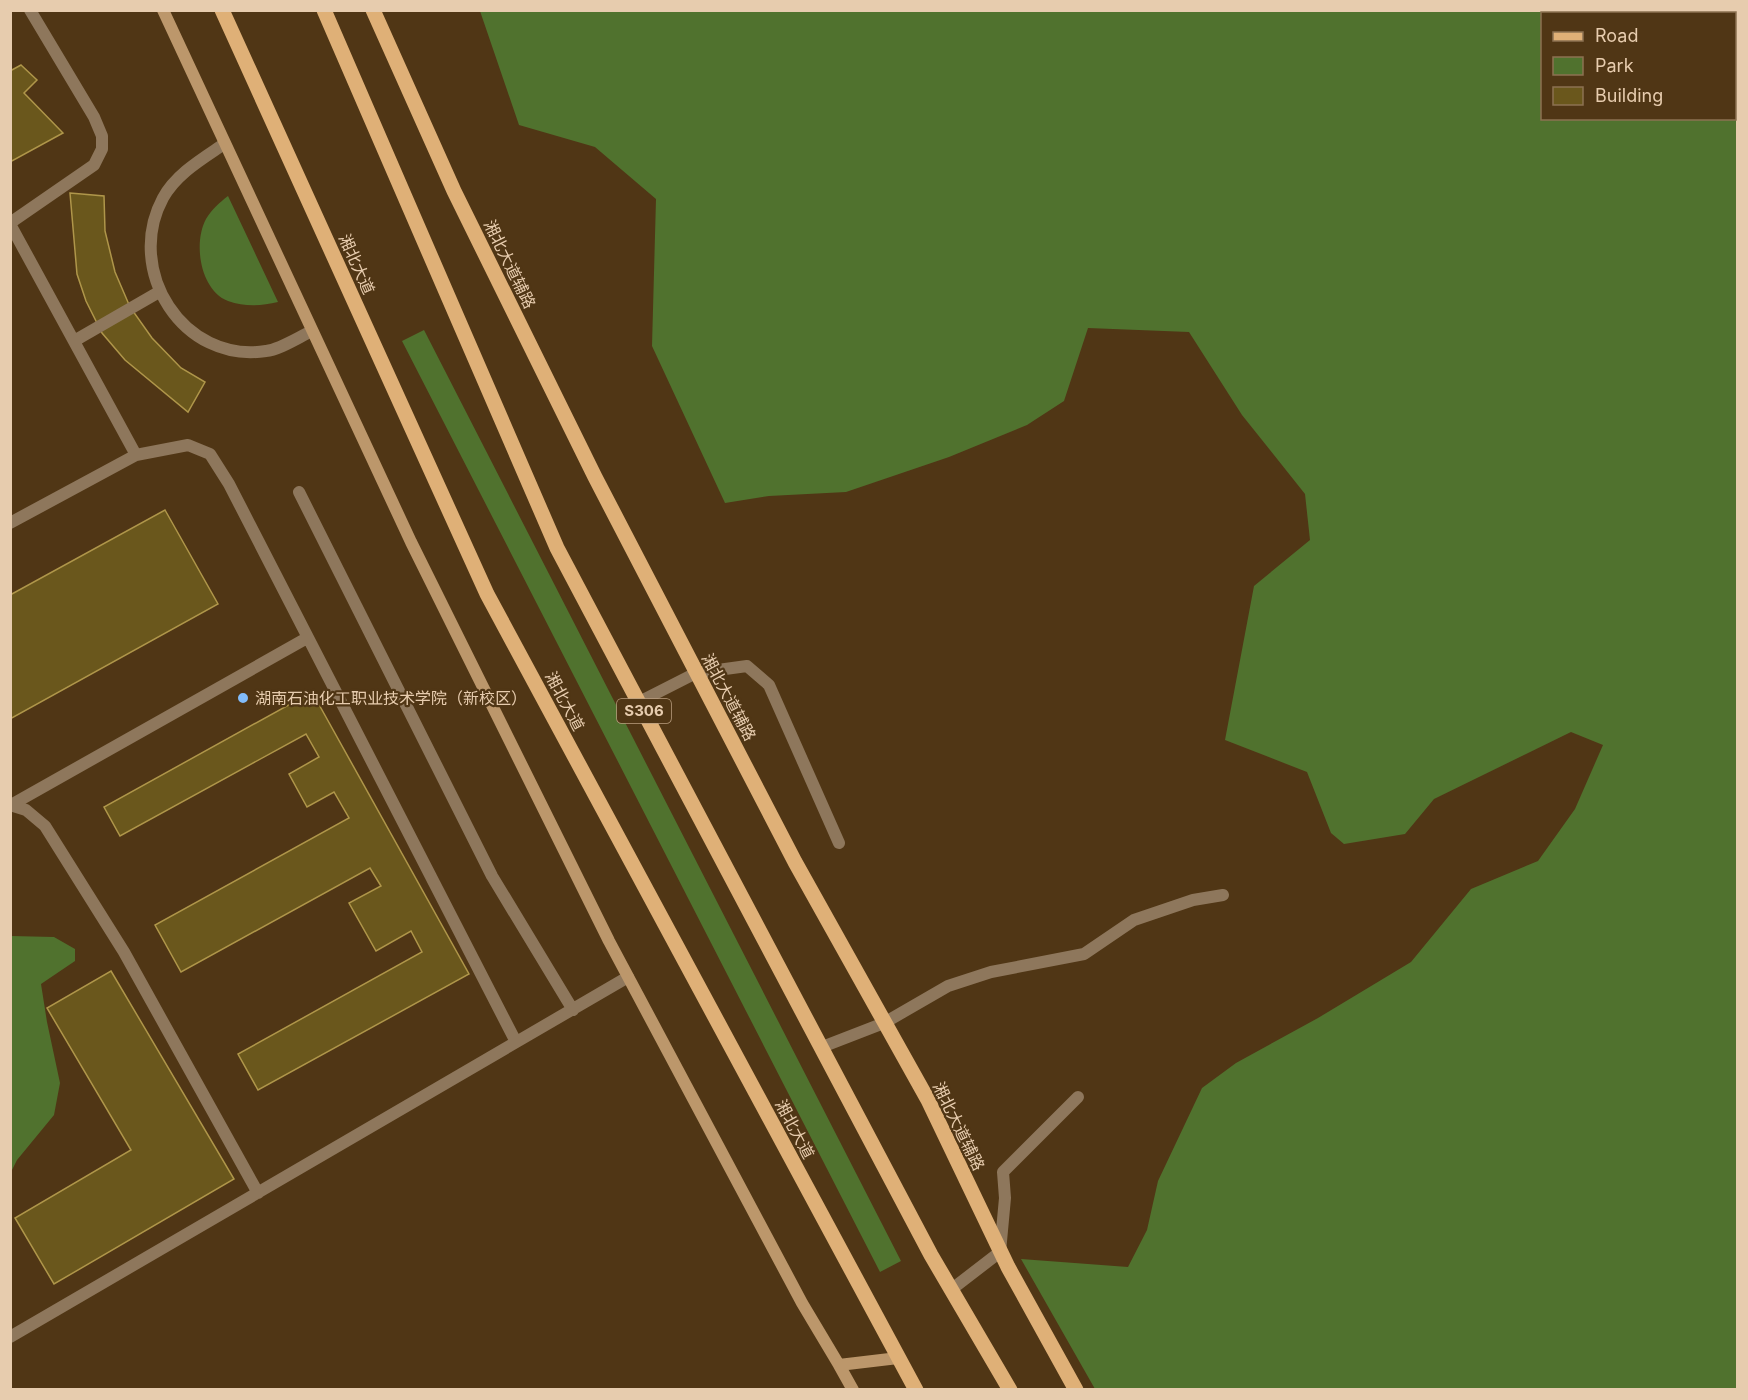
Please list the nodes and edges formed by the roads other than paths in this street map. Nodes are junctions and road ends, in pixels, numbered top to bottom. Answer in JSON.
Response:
{"nodes":[{"id":1,"x":30,"y":10,"type":"edge"},
{"id":2,"x":163,"y":10,"type":"edge"},
{"id":3,"x":222,"y":10,"type":"edge"},
{"id":4,"x":324,"y":10,"type":"edge"},
{"id":5,"x":373,"y":10,"type":"edge"},
{"id":6,"x":224,"y":144,"type":"junction"},
{"id":7,"x":10,"y":224,"type":"edge"},
{"id":8,"x":159,"y":292,"type":"junction"},
{"id":9,"x":312,"y":331,"type":"junction"},
{"id":10,"x":74,"y":341,"type":"junction"},
{"id":11,"x":136,"y":455,"type":"junction"},
{"id":12,"x":299,"y":492,"type":"dead end"},
{"id":13,"x":10,"y":523,"type":"edge"},
{"id":14,"x":307,"y":638,"type":"junction"},
{"id":15,"x":696,"y":673,"type":"junction"},
{"id":16,"x":639,"y":702,"type":"junction"},
{"id":17,"x":11,"y":805,"type":"edge"},
{"id":18,"x":839,"y":843,"type":"dead end"},
{"id":19,"x":1223,"y":895,"type":"dead end"},
{"id":20,"x":628,"y":977,"type":"junction"},
{"id":21,"x":573,"y":1010,"type":"junction"},
{"id":22,"x":884,"y":1023,"type":"junction"},
{"id":23,"x":516,"y":1042,"type":"junction"},
{"id":24,"x":822,"y":1047,"type":"junction"},
{"id":25,"x":1078,"y":1097,"type":"dead end"},
{"id":26,"x":258,"y":1193,"type":"junction"},
{"id":27,"x":1000,"y":1252,"type":"junction"},
{"id":28,"x":952,"y":1289,"type":"junction"},
{"id":29,"x":10,"y":1337,"type":"edge"},
{"id":30,"x":898,"y":1358,"type":"junction"},
{"id":31,"x":839,"y":1365,"type":"junction"},
{"id":32,"x":853,"y":1389,"type":"edge"},
{"id":33,"x":916,"y":1389,"type":"edge"},
{"id":34,"x":1010,"y":1389,"type":"edge"},
{"id":35,"x":1076,"y":1389,"type":"edge"}],
"edges":[{"from":1,"to":7,"type":"street"},
{"from":2,"to":6,"type":"main road"},
{"from":3,"to":30,"type":"main road","name":"湘北大道"},
{"from":4,"to":16,"type":"main road","number":"S306"},
{"from":5,"to":15,"type":"main road","name":"湘北大道辅路"},
{"from":6,"to":8,"type":"street"},
{"from":6,"to":9,"type":"main road"},
{"from":7,"to":10,"type":"street"},
{"from":8,"to":9,"type":"street"},
{"from":8,"to":10,"type":"street"},
{"from":9,"to":20,"type":"main road"},
{"from":10,"to":11,"type":"street"},
{"from":11,"to":13,"type":"street"},
{"from":11,"to":14,"type":"street"},
{"from":12,"to":21,"type":"street"},
{"from":14,"to":17,"type":"street"},
{"from":14,"to":23,"type":"street"},
{"from":15,"to":16,"type":"street"},
{"from":15,"to":18,"type":"street"},
{"from":15,"to":22,"type":"main road","name":"湘北大道辅路"},
{"from":16,"to":24,"type":"main road","number":"S306"},
{"from":17,"to":26,"type":"street"},
{"from":19,"to":22,"type":"street"},
{"from":20,"to":21,"type":"street"},
{"from":20,"to":31,"type":"main road"},
{"from":21,"to":23,"type":"street"},
{"from":22,"to":24,"type":"street"},
{"from":22,"to":27,"type":"main road","name":"湘北大道辅路"},
{"from":23,"to":26,"type":"street"},
{"from":24,"to":28,"type":"main road","number":"S306"},
{"from":25,"to":27,"type":"street"},
{"from":26,"to":29,"type":"street"},
{"from":27,"to":28,"type":"street"},
{"from":27,"to":35,"type":"main road","name":"湘北大道辅路"},
{"from":28,"to":34,"type":"main road","number":"S306"},
{"from":30,"to":31,"type":"main road"},
{"from":30,"to":33,"type":"main road","name":"湘北大道"},
{"from":31,"to":32,"type":"main road"}]}
